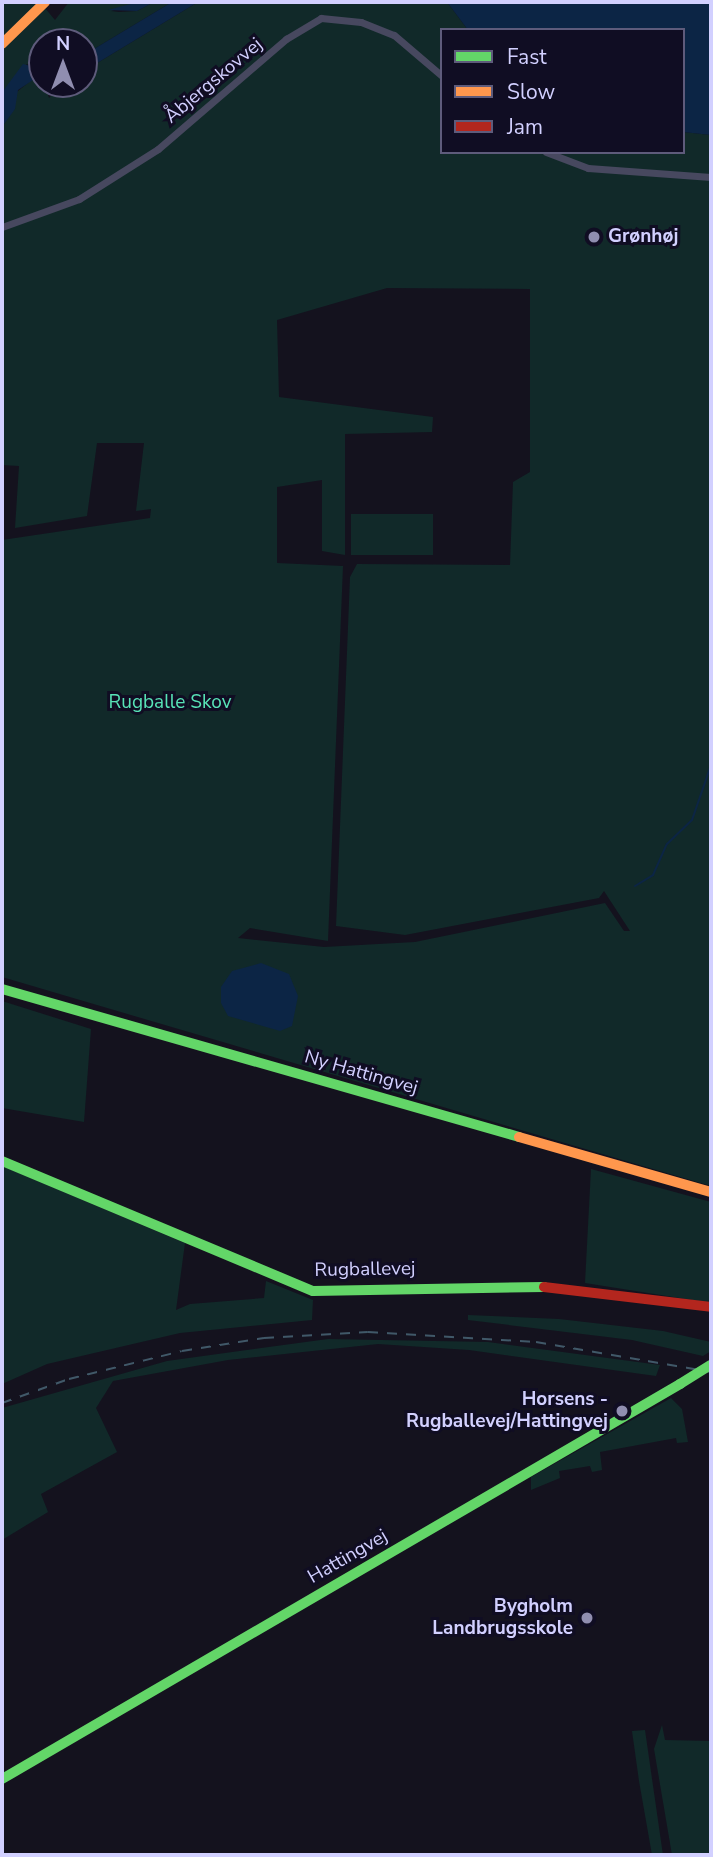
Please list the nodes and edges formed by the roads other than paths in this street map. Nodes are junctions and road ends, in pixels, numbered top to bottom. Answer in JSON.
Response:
{"nodes":[{"id":1,"x":45,"y":2,"type":"edge"},
{"id":2,"x":2,"y":44,"type":"edge"},
{"id":3,"x":440,"y":74,"type":"edge"},
{"id":4,"x":552,"y":154,"type":"edge"},
{"id":5,"x":711,"y":177,"type":"edge"},
{"id":6,"x":2,"y":227,"type":"edge"},
{"id":7,"x":2,"y":989,"type":"edge"},
{"id":8,"x":2,"y":1161,"type":"edge"},
{"id":9,"x":711,"y":1192,"type":"edge"},
{"id":10,"x":711,"y":1307,"type":"edge"},
{"id":11,"x":711,"y":1365,"type":"edge"},
{"id":12,"x":2,"y":1779,"type":"edge"}],
"edges":[{"from":1,"to":2,"type":"street"},
{"from":3,"to":6,"type":"street","name":"Åbjergskovvej"},
{"from":4,"to":5,"type":"street"},
{"from":7,"to":9,"type":"street","name":"Ny Hattingvej"},
{"from":8,"to":10,"type":"street","name":"Rugballevej"},
{"from":11,"to":12,"type":"street","name":"Hattingvej","bridge":true}]}
